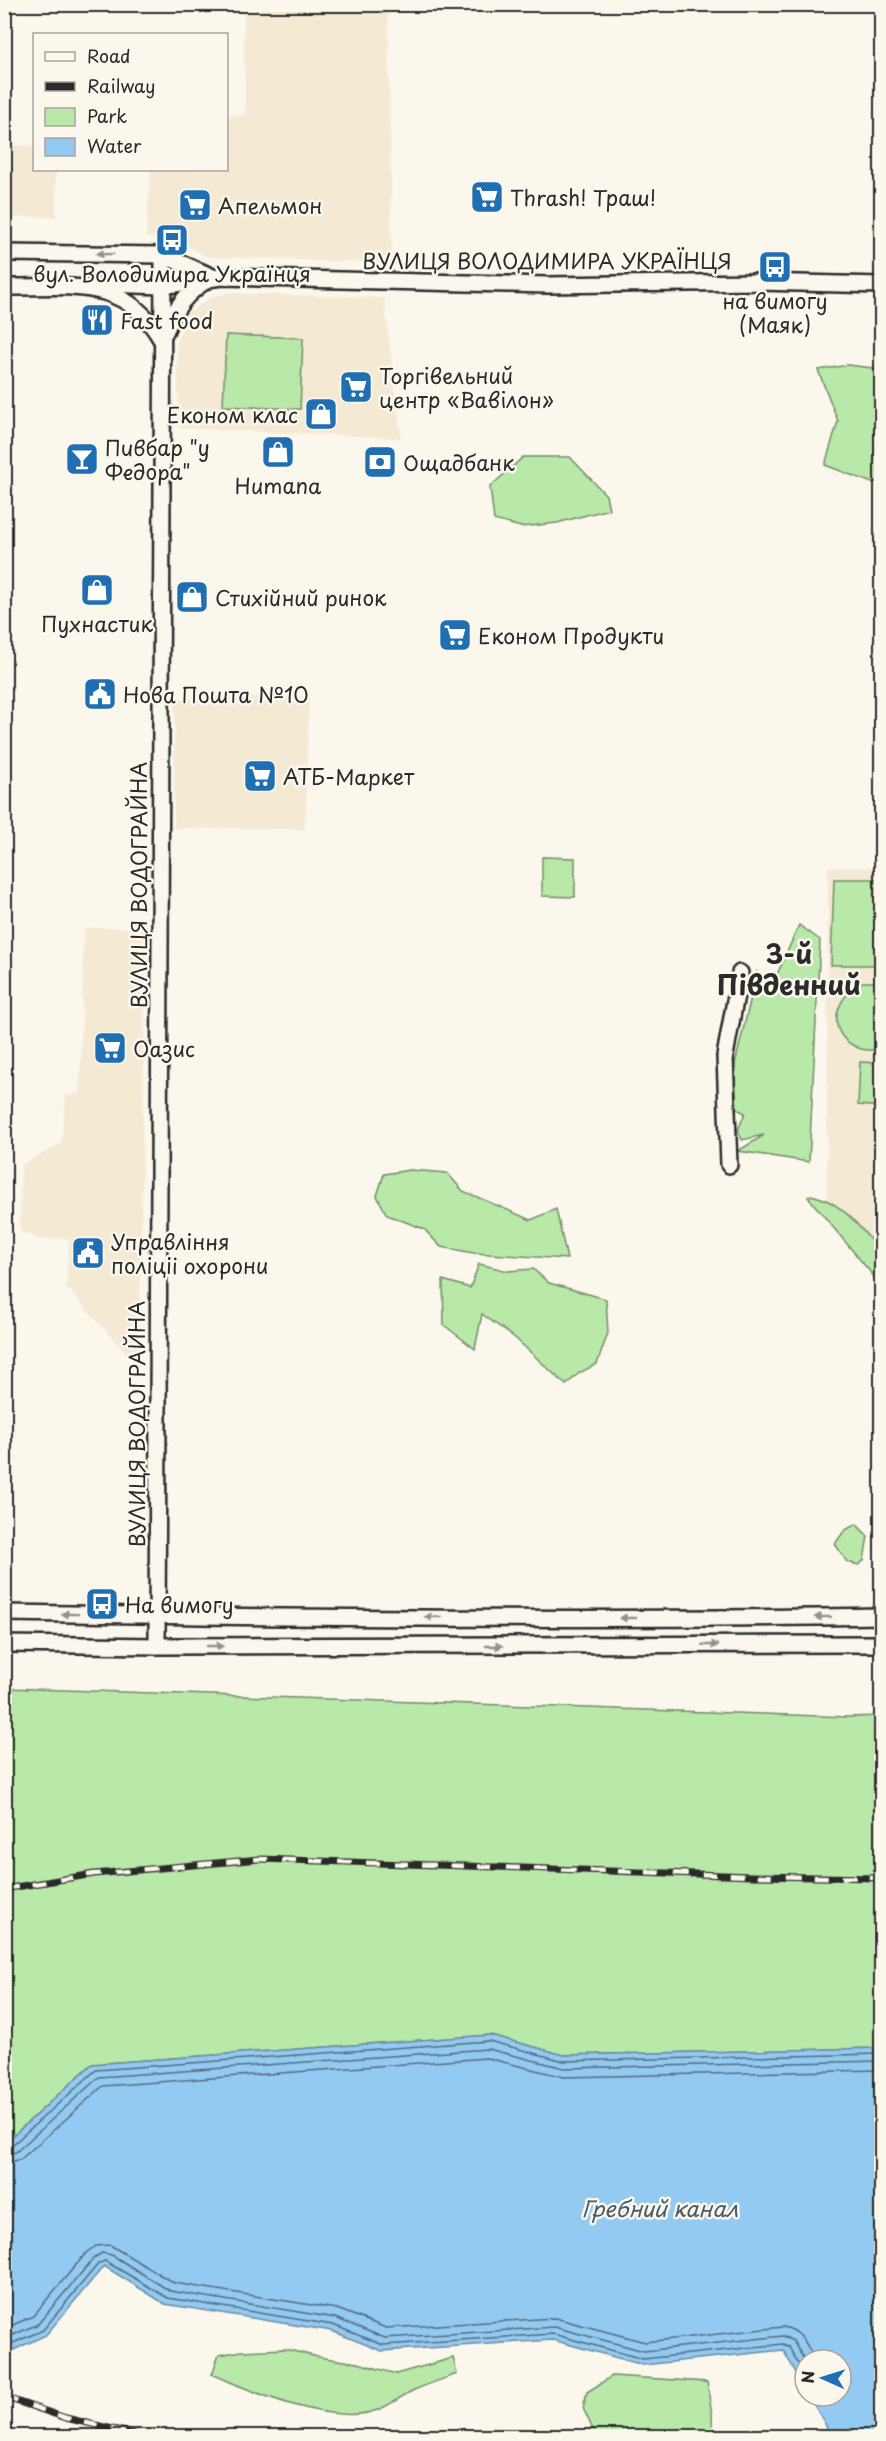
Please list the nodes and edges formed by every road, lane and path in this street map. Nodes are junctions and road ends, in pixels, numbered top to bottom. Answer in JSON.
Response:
{"nodes":[{"id":1,"x":4,"y":253,"type":"edge"},
{"id":2,"x":163,"y":255,"type":"junction"},
{"id":3,"x":213,"y":277,"type":"junction"},
{"id":4,"x":162,"y":285,"type":"junction"},
{"id":5,"x":882,"y":285,"type":"edge"},
{"id":6,"x":4,"y":287,"type":"edge"},
{"id":7,"x":91,"y":288,"type":"junction"},
{"id":8,"x":162,"y":339,"type":"junction"},
{"id":9,"x":740,"y":973,"type":"dead end"},
{"id":10,"x":729,"y":1165,"type":"dead end"},
{"id":11,"x":4,"y":1613,"type":"edge"},
{"id":12,"x":156,"y":1616,"type":"junction"},
{"id":13,"x":882,"y":1616,"type":"edge"},
{"id":14,"x":4,"y":1644,"type":"edge"},
{"id":15,"x":882,"y":1644,"type":"edge"},
{"id":16,"x":157,"y":1646,"type":"junction"}],
"edges":[{"from":2,"to":1,"type":"street","name":"ВУЛИЦЯ ВОЛОДИМИРА УКРАЇНЦЯ","one_way":true},
{"from":2,"to":3,"type":"street","name":"ВУЛИЦЯ ВОЛОДИМИРА УКРАЇНЦЯ"},
{"from":2,"to":4,"type":"street","name":"ВУЛИЦЯ ВОДОГРАЙНА"},
{"from":3,"to":4,"type":"street","name":"ВУЛИЦЯ ВОЛОДИМИРА УКРАЇНЦЯ"},
{"from":3,"to":5,"type":"street","name":"ВУЛИЦЯ ВОЛОДИМИРА УКРАЇНЦЯ"},
{"from":3,"to":8,"type":"street"},
{"from":4,"to":7,"type":"street","name":"ВУЛИЦЯ ВОЛОДИМИРА УКРАЇНЦЯ"},
{"from":4,"to":8,"type":"street","name":"ВУЛИЦЯ ВОДОГРАЙНА"},
{"from":6,"to":7,"type":"street"},
{"from":7,"to":8,"type":"street"},
{"from":8,"to":12,"type":"street","name":"ВУЛИЦЯ ВОДОГРАЙНА"},
{"from":9,"to":10,"type":"street"},
{"from":12,"to":11,"type":"street","one_way":true},
{"from":13,"to":12,"type":"street","one_way":true},
{"from":12,"to":16,"type":"street","name":"ВУЛИЦЯ ВОДОГРАЙНА"},
{"from":14,"to":16,"type":"street"},
{"from":16,"to":15,"type":"street","one_way":true}]}
